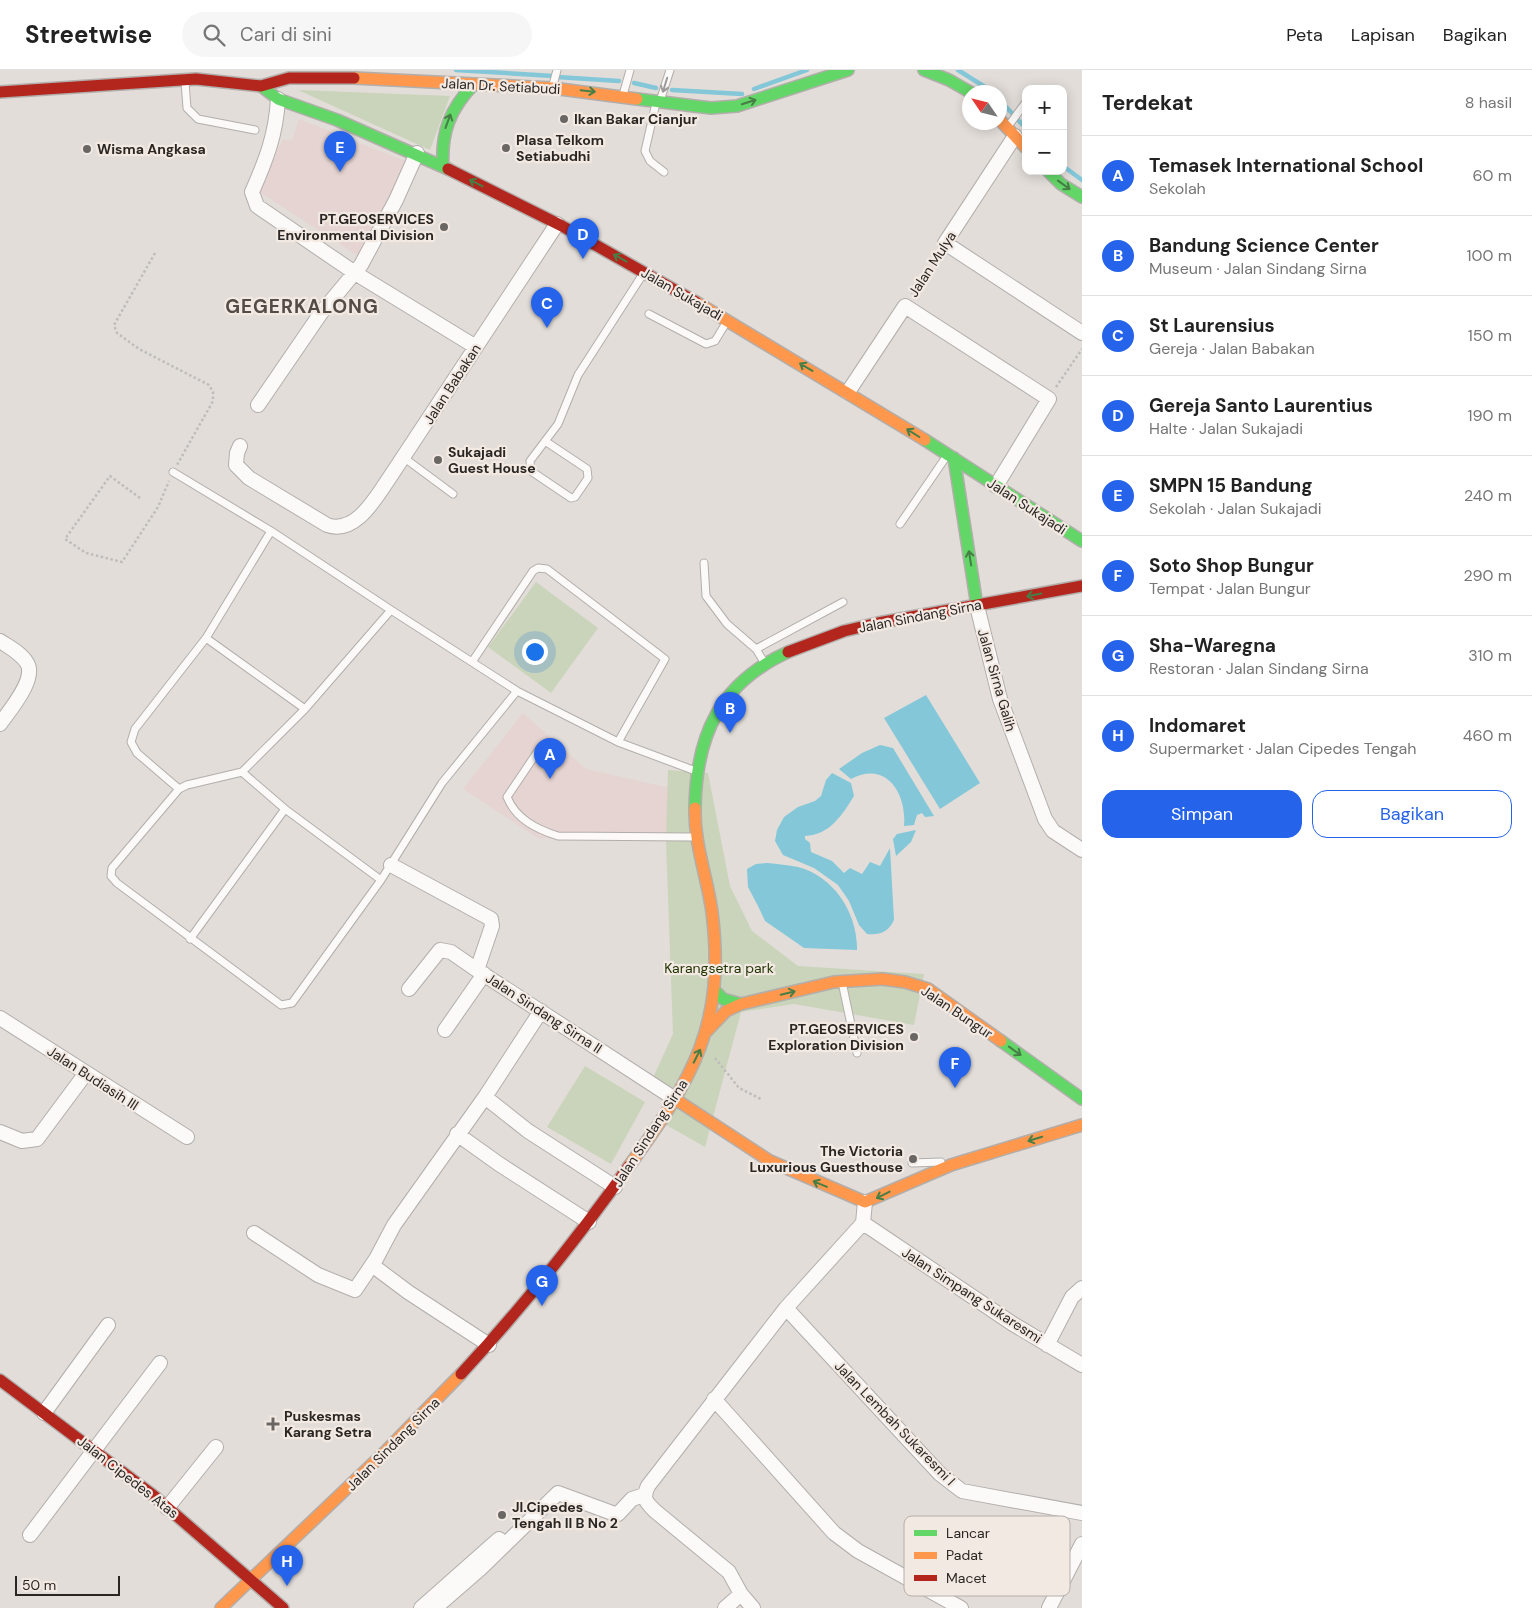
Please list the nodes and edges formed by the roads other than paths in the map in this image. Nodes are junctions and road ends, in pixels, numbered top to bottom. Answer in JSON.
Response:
{"nodes":[{"id":1,"x":557,"y":70,"type":"edge"},
{"id":2,"x":630,"y":70,"type":"edge"},
{"id":3,"x":670,"y":70,"type":"edge"},
{"id":4,"x":848,"y":70,"type":"edge"},
{"id":5,"x":924,"y":70,"type":"edge"},
{"id":6,"x":336,"y":74,"type":"edge"},
{"id":7,"x":370,"y":74,"type":"edge"},
{"id":8,"x":213,"y":75,"type":"edge"},
{"id":9,"x":820,"y":75,"type":"edge"},
{"id":10,"x":190,"y":76,"type":"edge"},
{"id":11,"x":412,"y":76,"type":"edge"},
{"id":12,"x":262,"y":82,"type":"junction"},
{"id":13,"x":474,"y":84,"type":"junction"},
{"id":14,"x":962,"y":87,"type":"edge"},
{"id":15,"x":552,"y":88,"type":"junction"},
{"id":16,"x":0,"y":92,"type":"edge"},
{"id":17,"x":623,"y":95,"type":"junction"},
{"id":18,"x":278,"y":99,"type":"junction"},
{"id":19,"x":659,"y":101,"type":"junction"},
{"id":20,"x":1022,"y":107,"type":"edge"},
{"id":21,"x":1007,"y":127,"type":"edge"},
{"id":22,"x":255,"y":130,"type":"dead end"},
{"id":23,"x":1005,"y":130,"type":"edge"},
{"id":24,"x":1022,"y":144,"type":"edge"},
{"id":25,"x":417,"y":153,"type":"junction"},
{"id":26,"x":443,"y":166,"type":"junction"},
{"id":27,"x":664,"y":172,"type":"dead end"},
{"id":28,"x":1052,"y":175,"type":"edge"},
{"id":29,"x":1082,"y":197,"type":"edge"},
{"id":30,"x":557,"y":224,"type":"junction"},
{"id":31,"x":645,"y":272,"type":"junction"},
{"id":32,"x":355,"y":273,"type":"junction"},
{"id":33,"x":650,"y":314,"type":"dead end"},
{"id":34,"x":727,"y":320,"type":"junction"},
{"id":35,"x":1082,"y":333,"type":"edge"},
{"id":36,"x":476,"y":347,"type":"junction"},
{"id":37,"x":848,"y":392,"type":"junction"},
{"id":38,"x":258,"y":404,"type":"dead end"},
{"id":39,"x":545,"y":441,"type":"junction"},
{"id":40,"x":240,"y":446,"type":"dead end"},
{"id":41,"x":403,"y":457,"type":"junction"},
{"id":42,"x":951,"y":457,"type":"junction"},
{"id":43,"x":173,"y":472,"type":"road end"},
{"id":44,"x":996,"y":486,"type":"junction"},
{"id":45,"x":453,"y":494,"type":"dead end"},
{"id":46,"x":900,"y":524,"type":"dead end"},
{"id":47,"x":1082,"y":529,"type":"edge"},
{"id":48,"x":271,"y":531,"type":"junction"},
{"id":49,"x":1068,"y":532,"type":"junction"},
{"id":50,"x":1082,"y":542,"type":"edge"},
{"id":51,"x":704,"y":563,"type":"dead end"},
{"id":52,"x":1082,"y":586,"type":"edge"},
{"id":53,"x":843,"y":602,"type":"dead end"},
{"id":54,"x":977,"y":606,"type":"junction"},
{"id":55,"x":391,"y":610,"type":"junction"},
{"id":56,"x":206,"y":638,"type":"junction"},
{"id":57,"x":0,"y":641,"type":"edge"},
{"id":58,"x":756,"y":649,"type":"junction"},
{"id":59,"x":472,"y":662,"type":"junction"},
{"id":60,"x":766,"y":665,"type":"junction"},
{"id":61,"x":517,"y":690,"type":"junction"},
{"id":62,"x":304,"y":709,"type":"junction"},
{"id":63,"x":0,"y":724,"type":"edge"},
{"id":64,"x":618,"y":742,"type":"junction"},
{"id":65,"x":540,"y":748,"type":"dead end"},
{"id":66,"x":242,"y":772,"type":"junction"},
{"id":67,"x":696,"y":772,"type":"junction"},
{"id":68,"x":179,"y":789,"type":"junction"},
{"id":69,"x":285,"y":809,"type":"junction"},
{"id":70,"x":695,"y":837,"type":"junction"},
{"id":71,"x":1082,"y":850,"type":"edge"},
{"id":72,"x":391,"y":865,"type":"junction"},
{"id":73,"x":381,"y":880,"type":"junction"},
{"id":74,"x":190,"y":939,"type":"junction"},
{"id":75,"x":480,"y":972,"type":"junction"},
{"id":76,"x":842,"y":980,"type":"junction"},
{"id":77,"x":408,"y":988,"type":"dead end"},
{"id":78,"x":715,"y":991,"type":"junction"},
{"id":79,"x":741,"y":1004,"type":"junction"},
{"id":80,"x":541,"y":1011,"type":"junction"},
{"id":81,"x":0,"y":1018,"type":"edge"},
{"id":82,"x":445,"y":1030,"type":"dead end"},
{"id":83,"x":707,"y":1031,"type":"junction"},
{"id":84,"x":858,"y":1053,"type":"dead end"},
{"id":85,"x":86,"y":1073,"type":"junction"},
{"id":86,"x":485,"y":1097,"type":"junction"},
{"id":87,"x":675,"y":1099,"type":"junction"},
{"id":88,"x":1082,"y":1099,"type":"edge"},
{"id":89,"x":1082,"y":1125,"type":"edge"},
{"id":90,"x":0,"y":1132,"type":"edge"},
{"id":91,"x":457,"y":1134,"type":"junction"},
{"id":92,"x":187,"y":1137,"type":"dead end"},
{"id":93,"x":912,"y":1163,"type":"dead end"},
{"id":94,"x":951,"y":1165,"type":"junction"},
{"id":95,"x":615,"y":1187,"type":"junction"},
{"id":96,"x":865,"y":1202,"type":"junction"},
{"id":97,"x":589,"y":1222,"type":"junction"},
{"id":98,"x":864,"y":1222,"type":"junction"},
{"id":99,"x":254,"y":1233,"type":"dead end"},
{"id":100,"x":372,"y":1265,"type":"junction"},
{"id":101,"x":1082,"y":1288,"type":"edge"},
{"id":102,"x":786,"y":1308,"type":"junction"},
{"id":103,"x":108,"y":1325,"type":"dead end"},
{"id":104,"x":1047,"y":1344,"type":"junction"},
{"id":105,"x":489,"y":1345,"type":"junction"},
{"id":106,"x":160,"y":1362,"type":"dead end"},
{"id":107,"x":1082,"y":1365,"type":"edge"},
{"id":108,"x":0,"y":1380,"type":"edge"},
{"id":109,"x":714,"y":1399,"type":"junction"},
{"id":110,"x":44,"y":1412,"type":"junction"},
{"id":111,"x":216,"y":1447,"type":"dead end"},
{"id":112,"x":95,"y":1450,"type":"junction"},
{"id":113,"x":644,"y":1495,"type":"junction"},
{"id":114,"x":549,"y":1498,"type":"junction"},
{"id":115,"x":167,"y":1508,"type":"junction"},
{"id":116,"x":1082,"y":1513,"type":"edge"},
{"id":117,"x":30,"y":1535,"type":"dead end"},
{"id":118,"x":1082,"y":1544,"type":"edge"},
{"id":119,"x":1070,"y":1567,"type":"edge"},
{"id":120,"x":904,"y":1576,"type":"edge"},
{"id":121,"x":252,"y":1579,"type":"junction"},
{"id":122,"x":741,"y":1594,"type":"junction"},
{"id":123,"x":939,"y":1596,"type":"edge"},
{"id":124,"x":1055,"y":1596,"type":"edge"},
{"id":125,"x":221,"y":1608,"type":"edge"},
{"id":126,"x":283,"y":1608,"type":"edge"},
{"id":127,"x":421,"y":1608,"type":"edge"},
{"id":128,"x":435,"y":1608,"type":"edge"},
{"id":129,"x":725,"y":1608,"type":"edge"},
{"id":130,"x":753,"y":1608,"type":"edge"},
{"id":131,"x":961,"y":1608,"type":"edge"},
{"id":132,"x":1049,"y":1608,"type":"edge"}],
"edges":[{"from":1,"to":15,"type":"lane"},
{"from":2,"to":17,"type":"lane"},
{"from":3,"to":19,"type":"lane","one_way":true},
{"from":4,"to":9,"type":"main road","name":"Jalan Dr. Setiabudi"},
{"from":5,"to":14,"type":"main road"},
{"from":6,"to":7,"type":"main road","name":"Jalan Dr. Setiabudi"},
{"from":6,"to":12,"type":"main road","name":"Jalan Dr. Setiabudi"},
{"from":7,"to":11,"type":"main road","name":"Jalan Dr. Setiabudi"},
{"from":8,"to":10,"type":"main road","name":"Jalan Dr. Setiabudi"},
{"from":8,"to":12,"type":"main road","name":"Jalan Dr. Setiabudi"},
{"from":19,"to":9,"type":"main road","name":"Jalan Dr. Setiabudi","one_way":true},
{"from":10,"to":16,"type":"main road","name":"Jalan Dr. Setiabudi"},
{"from":10,"to":22,"type":"lane"},
{"from":11,"to":13,"type":"main road","name":"Jalan Dr. Setiabudi"},
{"from":12,"to":18,"type":"main road","name":"Jalan Sukajadi"},
{"from":13,"to":15,"type":"main road","name":"Jalan Dr. Setiabudi"},
{"from":26,"to":13,"type":"main road","one_way":true},
{"from":15,"to":17,"type":"main road","name":"Jalan Dr. Setiabudi","one_way":true},
{"from":17,"to":19,"type":"main road","name":"Jalan Dr. Setiabudi"},
{"from":18,"to":25,"type":"main road","name":"Jalan Sukajadi"},
{"from":18,"to":32,"type":"street"},
{"from":19,"to":27,"type":"lane"},
{"from":20,"to":21,"type":"lane"},
{"from":21,"to":24,"type":"main road"},
{"from":23,"to":35,"type":"street","name":"Jalan Mulya"},
{"from":25,"to":26,"type":"main road","name":"Jalan Sukajadi"},
{"from":25,"to":32,"type":"street"},
{"from":30,"to":26,"type":"main road","name":"Jalan Sukajadi","one_way":true},
{"from":28,"to":29,"type":"main road","one_way":true},
{"from":31,"to":30,"type":"main road","name":"Jalan Sukajadi","one_way":true},
{"from":30,"to":36,"type":"street","name":"Jalan Babakan"},
{"from":31,"to":34,"type":"main road","name":"Jalan Sukajadi"},
{"from":31,"to":39,"type":"lane"},
{"from":32,"to":36,"type":"street"},
{"from":32,"to":38,"type":"street"},
{"from":33,"to":34,"type":"lane"},
{"from":37,"to":34,"type":"main road","name":"Jalan Sukajadi","one_way":true},
{"from":36,"to":41,"type":"street","name":"Jalan Babakan"},
{"from":42,"to":37,"type":"main road","name":"Jalan Sukajadi","one_way":true},
{"from":37,"to":44,"type":"street","name":"Jalan Mulya"},
{"from":39,"to":39,"type":"lane"},
{"from":40,"to":41,"type":"street","name":"Jalan Babakan"},
{"from":41,"to":45,"type":"lane"},
{"from":42,"to":44,"type":"main road","name":"Jalan Sukajadi"},
{"from":42,"to":46,"type":"lane"},
{"from":54,"to":42,"type":"main road","name":"Jalan Sirna Galih","one_way":true},
{"from":43,"to":48,"type":"lane"},
{"from":44,"to":49,"type":"main road","name":"Jalan Sukajadi"},
{"from":47,"to":49,"type":"lane"},
{"from":48,"to":55,"type":"lane"},
{"from":48,"to":56,"type":"lane"},
{"from":49,"to":50,"type":"main road","name":"Jalan Sukajadi"},
{"from":51,"to":58,"type":"lane"},
{"from":52,"to":54,"type":"main road","name":"Jalan Sindang Sirna","one_way":true},
{"from":53,"to":58,"type":"lane"},
{"from":54,"to":60,"type":"main road","name":"Jalan Sindang Sirna"},
{"from":54,"to":71,"type":"street","name":"Jalan Sirna Galih"},
{"from":55,"to":59,"type":"lane"},
{"from":55,"to":62,"type":"lane"},
{"from":56,"to":62,"type":"lane"},
{"from":56,"to":68,"type":"lane"},
{"from":57,"to":63,"type":"street"},
{"from":58,"to":60,"type":"lane"},
{"from":59,"to":61,"type":"lane"},
{"from":59,"to":64,"type":"lane"},
{"from":60,"to":67,"type":"main road","name":"Jalan Sindang Sirna"},
{"from":61,"to":64,"type":"lane"},
{"from":61,"to":72,"type":"lane"},
{"from":62,"to":66,"type":"lane"},
{"from":64,"to":67,"type":"lane"},
{"from":65,"to":70,"type":"lane"},
{"from":66,"to":68,"type":"lane"},
{"from":66,"to":69,"type":"lane"},
{"from":67,"to":70,"type":"main road","name":"Jalan Sindang Sirna"},
{"from":68,"to":74,"type":"lane"},
{"from":69,"to":73,"type":"lane"},
{"from":69,"to":74,"type":"lane"},
{"from":70,"to":78,"type":"main road","name":"Jalan Sindang Sirna"},
{"from":72,"to":73,"type":"lane"},
{"from":72,"to":75,"type":"street","name":"Jalan Sindang Sirna II"},
{"from":73,"to":74,"type":"lane"},
{"from":75,"to":77,"type":"street"},
{"from":75,"to":80,"type":"street","name":"Jalan Sindang Sirna II"},
{"from":75,"to":82,"type":"street"},
{"from":79,"to":76,"type":"main road","name":"Jalan Bungur","one_way":true},
{"from":76,"to":84,"type":"lane"},
{"from":76,"to":88,"type":"main road","name":"Jalan Bungur","one_way":true},
{"from":78,"to":79,"type":"main road"},
{"from":78,"to":83,"type":"main road","name":"Jalan Sindang Sirna"},
{"from":79,"to":83,"type":"main road","name":"Jalan Bungur"},
{"from":80,"to":86,"type":"street"},
{"from":80,"to":87,"type":"street","name":"Jalan Sindang Sirna II"},
{"from":81,"to":85,"type":"street","name":"Jalan Budiasih III"},
{"from":87,"to":83,"type":"main road","name":"Jalan Sindang Sirna","one_way":true},
{"from":85,"to":90,"type":"street"},
{"from":85,"to":92,"type":"street","name":"Jalan Budiasih III"},
{"from":86,"to":91,"type":"street"},
{"from":86,"to":95,"type":"street"},
{"from":87,"to":95,"type":"main road","name":"Jalan Sindang Sirna"},
{"from":96,"to":87,"type":"main road","one_way":true},
{"from":89,"to":94,"type":"main road","one_way":true},
{"from":91,"to":97,"type":"street"},
{"from":91,"to":100,"type":"street"},
{"from":93,"to":94,"type":"lane"},
{"from":94,"to":96,"type":"main road","one_way":true},
{"from":95,"to":97,"type":"main road","name":"Jalan Sindang Sirna"},
{"from":96,"to":98,"type":"street"},
{"from":97,"to":105,"type":"main road","name":"Jalan Sindang Sirna"},
{"from":98,"to":102,"type":"street"},
{"from":98,"to":104,"type":"street","name":"Jalan Simpang Sukaresmi"},
{"from":99,"to":100,"type":"street"},
{"from":100,"to":105,"type":"street"},
{"from":101,"to":104,"type":"street"},
{"from":102,"to":109,"type":"street"},
{"from":102,"to":116,"type":"street","name":"Jalan Lembah Sukaresmi I"},
{"from":103,"to":110,"type":"street"},
{"from":104,"to":107,"type":"street","name":"Jalan Simpang Sukaresmi"},
{"from":105,"to":121,"type":"main road","name":"Jalan Sindang Sirna"},
{"from":106,"to":112,"type":"street"},
{"from":108,"to":110,"type":"main road","name":"Jalan Cipedes Atas"},
{"from":109,"to":113,"type":"street"},
{"from":109,"to":120,"type":"street"},
{"from":110,"to":112,"type":"main road","name":"Jalan Cipedes Atas"},
{"from":111,"to":115,"type":"street"},
{"from":112,"to":115,"type":"main road","name":"Jalan Cipedes Atas"},
{"from":112,"to":117,"type":"street"},
{"from":113,"to":114,"type":"street"},
{"from":113,"to":122,"type":"street"},
{"from":114,"to":127,"type":"street"},
{"from":114,"to":128,"type":"street"},
{"from":115,"to":121,"type":"main road","name":"Jalan Cipedes Atas"},
{"from":118,"to":119,"type":"street"},
{"from":121,"to":125,"type":"main road","name":"Jalan Sindang Sirna"},
{"from":121,"to":126,"type":"main road","name":"Jalan Cipedes Atas"},
{"from":122,"to":129,"type":"street"},
{"from":122,"to":130,"type":"street"},
{"from":123,"to":131,"type":"street"},
{"from":124,"to":132,"type":"street"}]}
